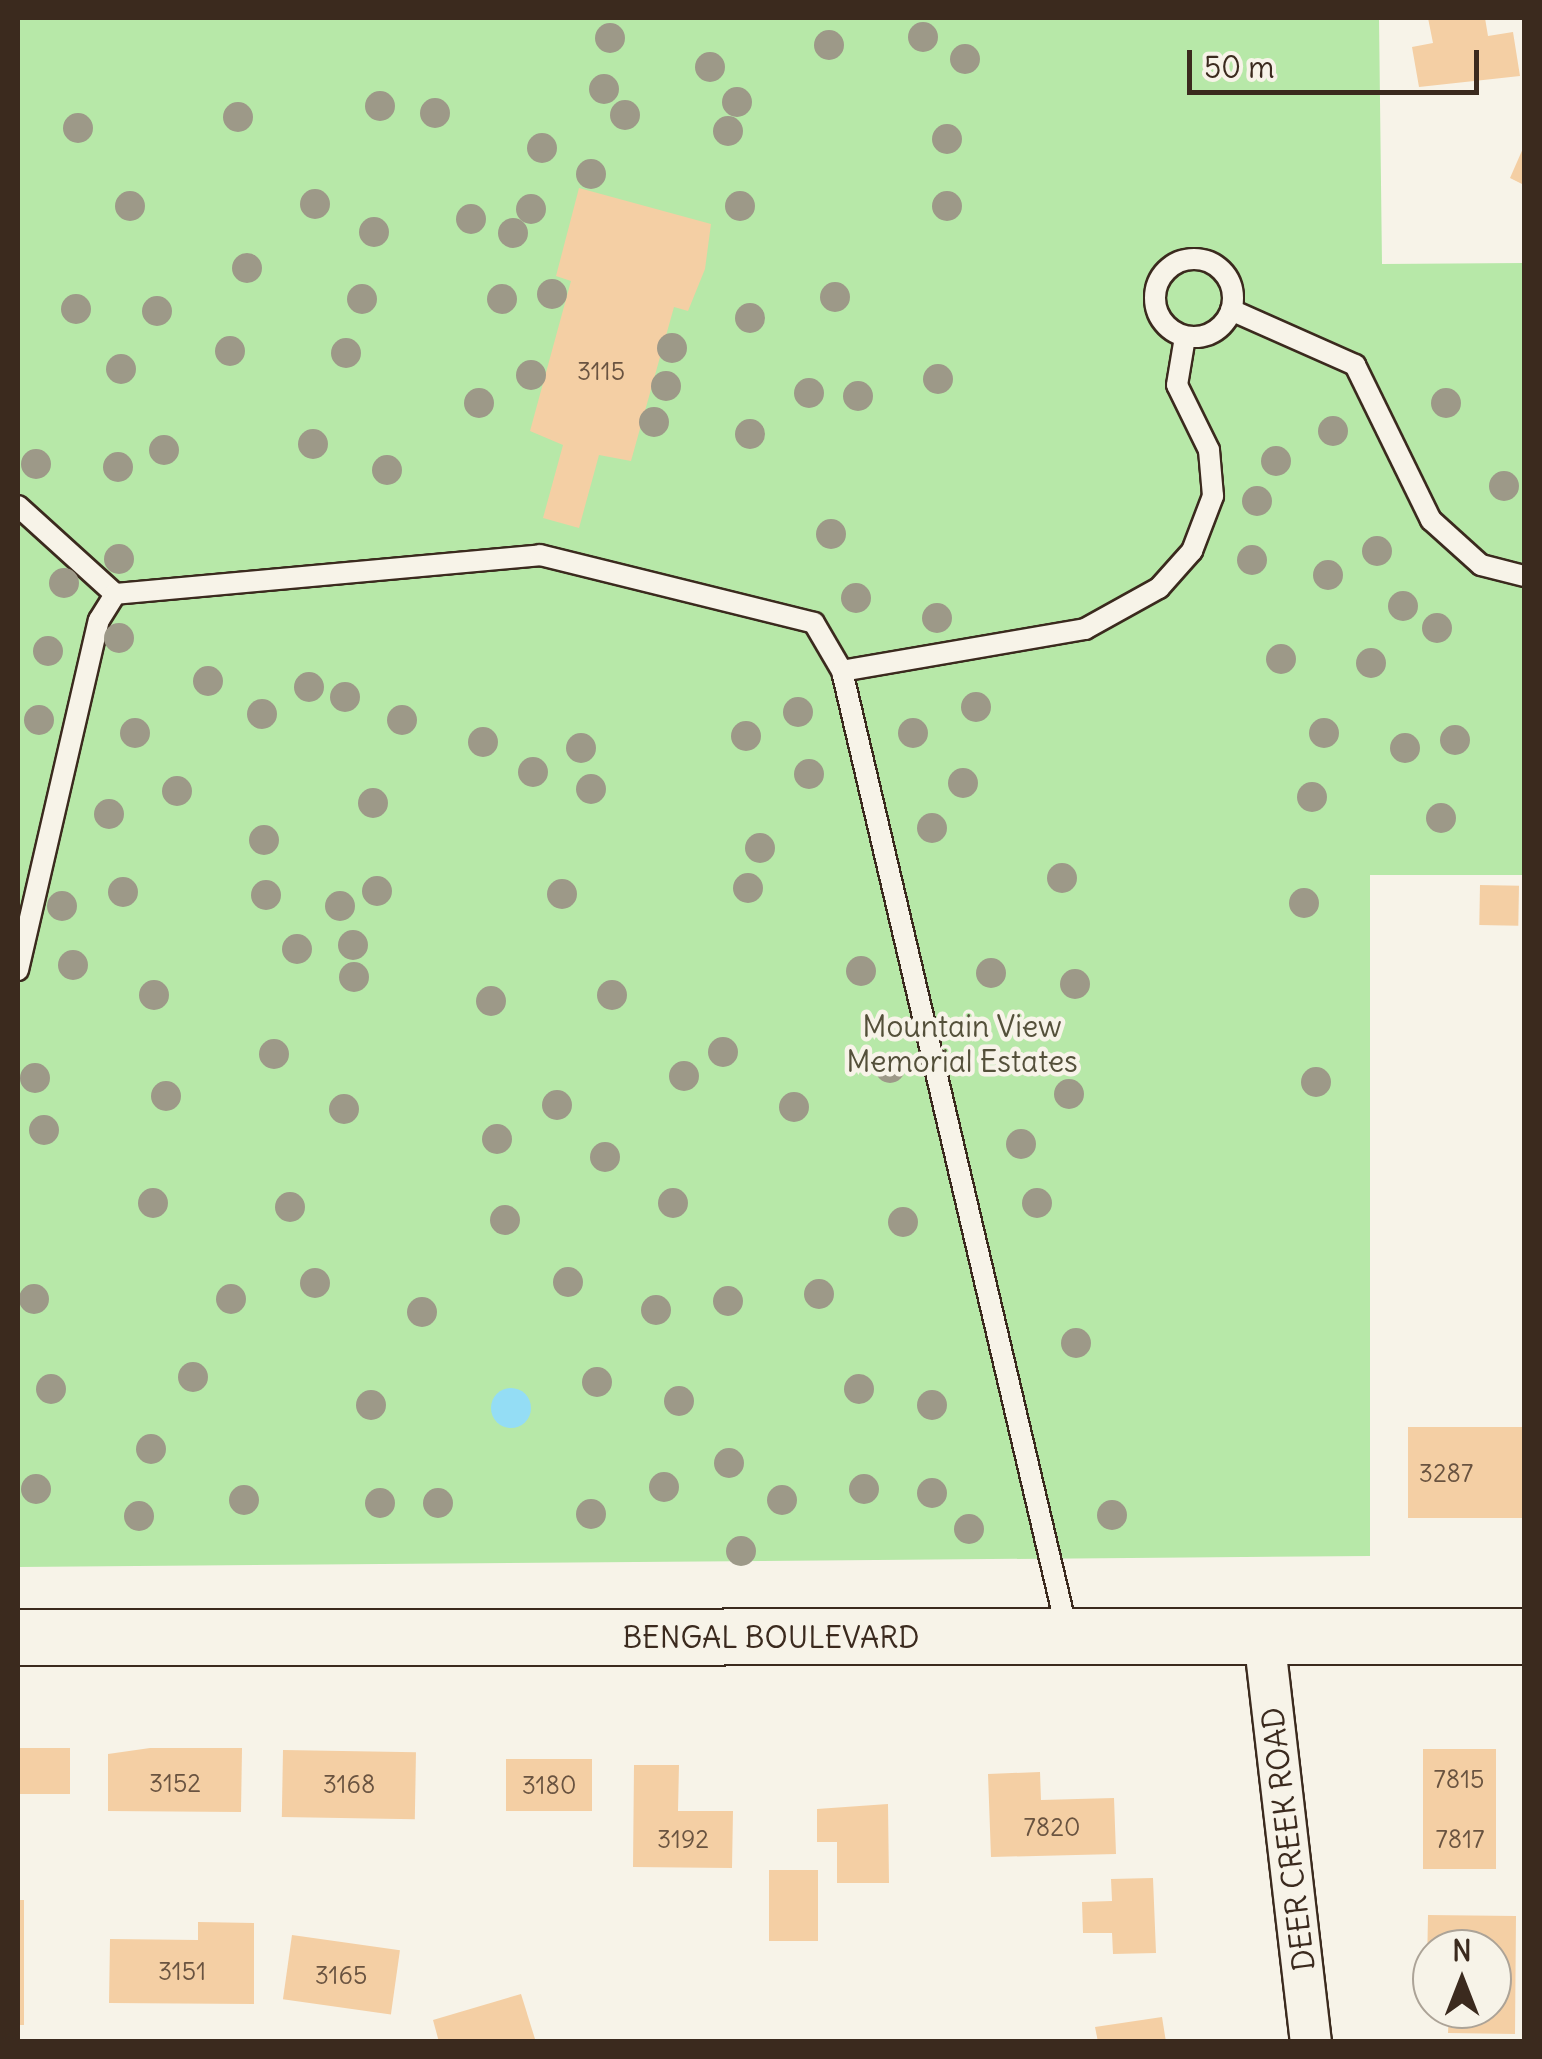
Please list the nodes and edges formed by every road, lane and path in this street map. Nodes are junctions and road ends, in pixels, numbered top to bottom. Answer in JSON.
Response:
{"nodes":[{"id":1,"x":1231,"y":310,"type":"junction"},
{"id":2,"x":1185,"y":336,"type":"junction"},
{"id":3,"x":18,"y":506,"type":"edge"},
{"id":4,"x":1524,"y":576,"type":"edge"},
{"id":5,"x":115,"y":594,"type":"junction"},
{"id":6,"x":842,"y":671,"type":"junction"},
{"id":7,"x":18,"y":970,"type":"edge"},
{"id":8,"x":1524,"y":1636,"type":"edge"},
{"id":9,"x":18,"y":1637,"type":"edge"},
{"id":10,"x":1069,"y":1637,"type":"junction"},
{"id":11,"x":1264,"y":1637,"type":"junction"},
{"id":12,"x":1311,"y":2042,"type":"edge"}],
"edges":[{"from":1,"to":2,"type":"lane"},
{"from":1,"to":2,"type":"lane"},
{"from":1,"to":4,"type":"lane"},
{"from":2,"to":6,"type":"lane"},
{"from":3,"to":5,"type":"lane"},
{"from":5,"to":6,"type":"lane"},
{"from":5,"to":7,"type":"lane"},
{"from":6,"to":10,"type":"lane"},
{"from":8,"to":11,"type":"main road","name":"BENGAL BOULEVARD"},
{"from":9,"to":10,"type":"main road","name":"BENGAL BOULEVARD"},
{"from":10,"to":11,"type":"main road","name":"BENGAL BOULEVARD"},
{"from":11,"to":12,"type":"street","name":"DEER CREEK ROAD"}]}
